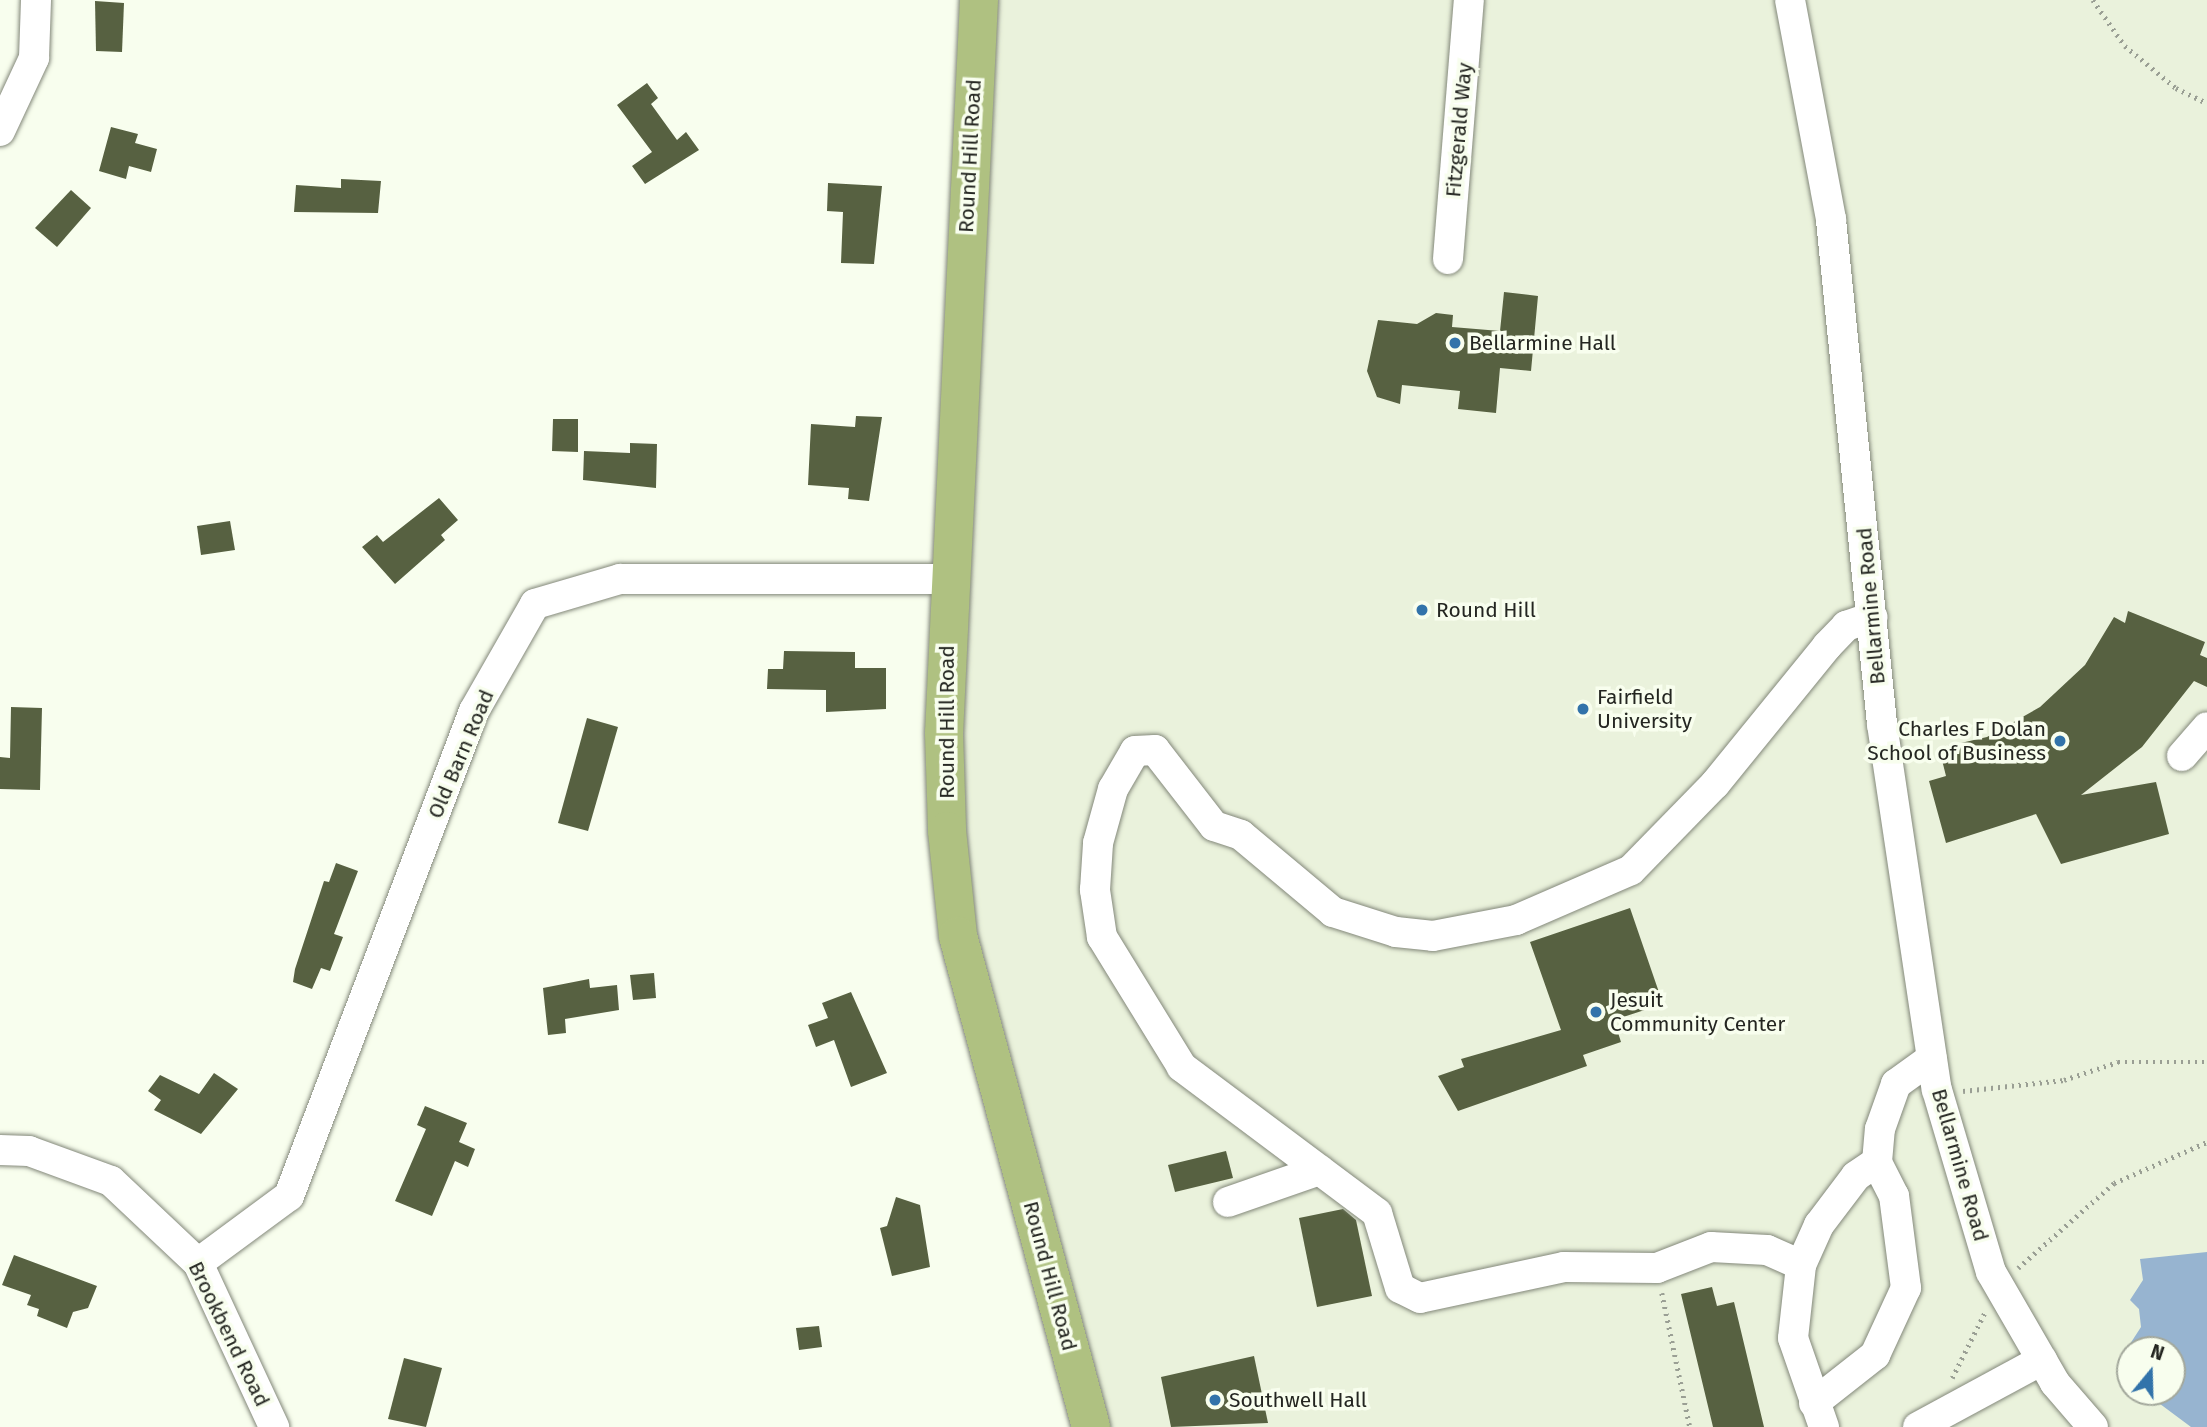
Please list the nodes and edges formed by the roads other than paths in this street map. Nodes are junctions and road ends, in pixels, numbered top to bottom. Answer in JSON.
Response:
{"nodes":[{"id":1,"x":36,"y":0,"type":"edge"},
{"id":2,"x":979,"y":0,"type":"edge"},
{"id":3,"x":1469,"y":0,"type":"edge"},
{"id":4,"x":1790,"y":0,"type":"edge"},
{"id":5,"x":0,"y":131,"type":"edge"},
{"id":6,"x":1448,"y":259,"type":"dead end"},
{"id":7,"x":950,"y":579,"type":"junction"},
{"id":8,"x":1872,"y":617,"type":"junction"},
{"id":9,"x":2207,"y":727,"type":"edge"},
{"id":10,"x":2182,"y":756,"type":"dead end"},
{"id":11,"x":1932,"y":1058,"type":"junction"},
{"id":12,"x":0,"y":1150,"type":"edge"},
{"id":13,"x":1877,"y":1162,"type":"junction"},
{"id":14,"x":1320,"y":1170,"type":"junction"},
{"id":15,"x":1228,"y":1202,"type":"dead end"},
{"id":16,"x":198,"y":1263,"type":"junction"},
{"id":17,"x":1801,"y":1265,"type":"junction"},
{"id":18,"x":2042,"y":1360,"type":"junction"},
{"id":19,"x":1819,"y":1415,"type":"edge"},
{"id":20,"x":274,"y":1427,"type":"edge"},
{"id":21,"x":1090,"y":1427,"type":"edge"},
{"id":22,"x":1918,"y":1427,"type":"edge"},
{"id":23,"x":2093,"y":1427,"type":"edge"}],
"edges":[{"from":1,"to":5,"type":"street"},
{"from":2,"to":7,"type":"main road","name":"Round Hill Road"},
{"from":3,"to":6,"type":"street","name":"Fitzgerald Way"},
{"from":4,"to":8,"type":"street","name":"Bellarmine Road"},
{"from":7,"to":16,"type":"street","name":"Old Barn Road"},
{"from":7,"to":21,"type":"main road","name":"Round Hill Road"},
{"from":8,"to":11,"type":"street","name":"Bellarmine Road"},
{"from":8,"to":14,"type":"street"},
{"from":9,"to":10,"type":"street"},
{"from":11,"to":13,"type":"street"},
{"from":11,"to":18,"type":"street","name":"Bellarmine Road"},
{"from":12,"to":16,"type":"street","name":"Brookbend Road"},
{"from":13,"to":17,"type":"street"},
{"from":13,"to":19,"type":"street"},
{"from":14,"to":15,"type":"street"},
{"from":14,"to":17,"type":"street"},
{"from":16,"to":20,"type":"street","name":"Brookbend Road"},
{"from":17,"to":19,"type":"street"},
{"from":18,"to":22,"type":"street"},
{"from":18,"to":23,"type":"street","name":"Bellarmine Road"}]}
